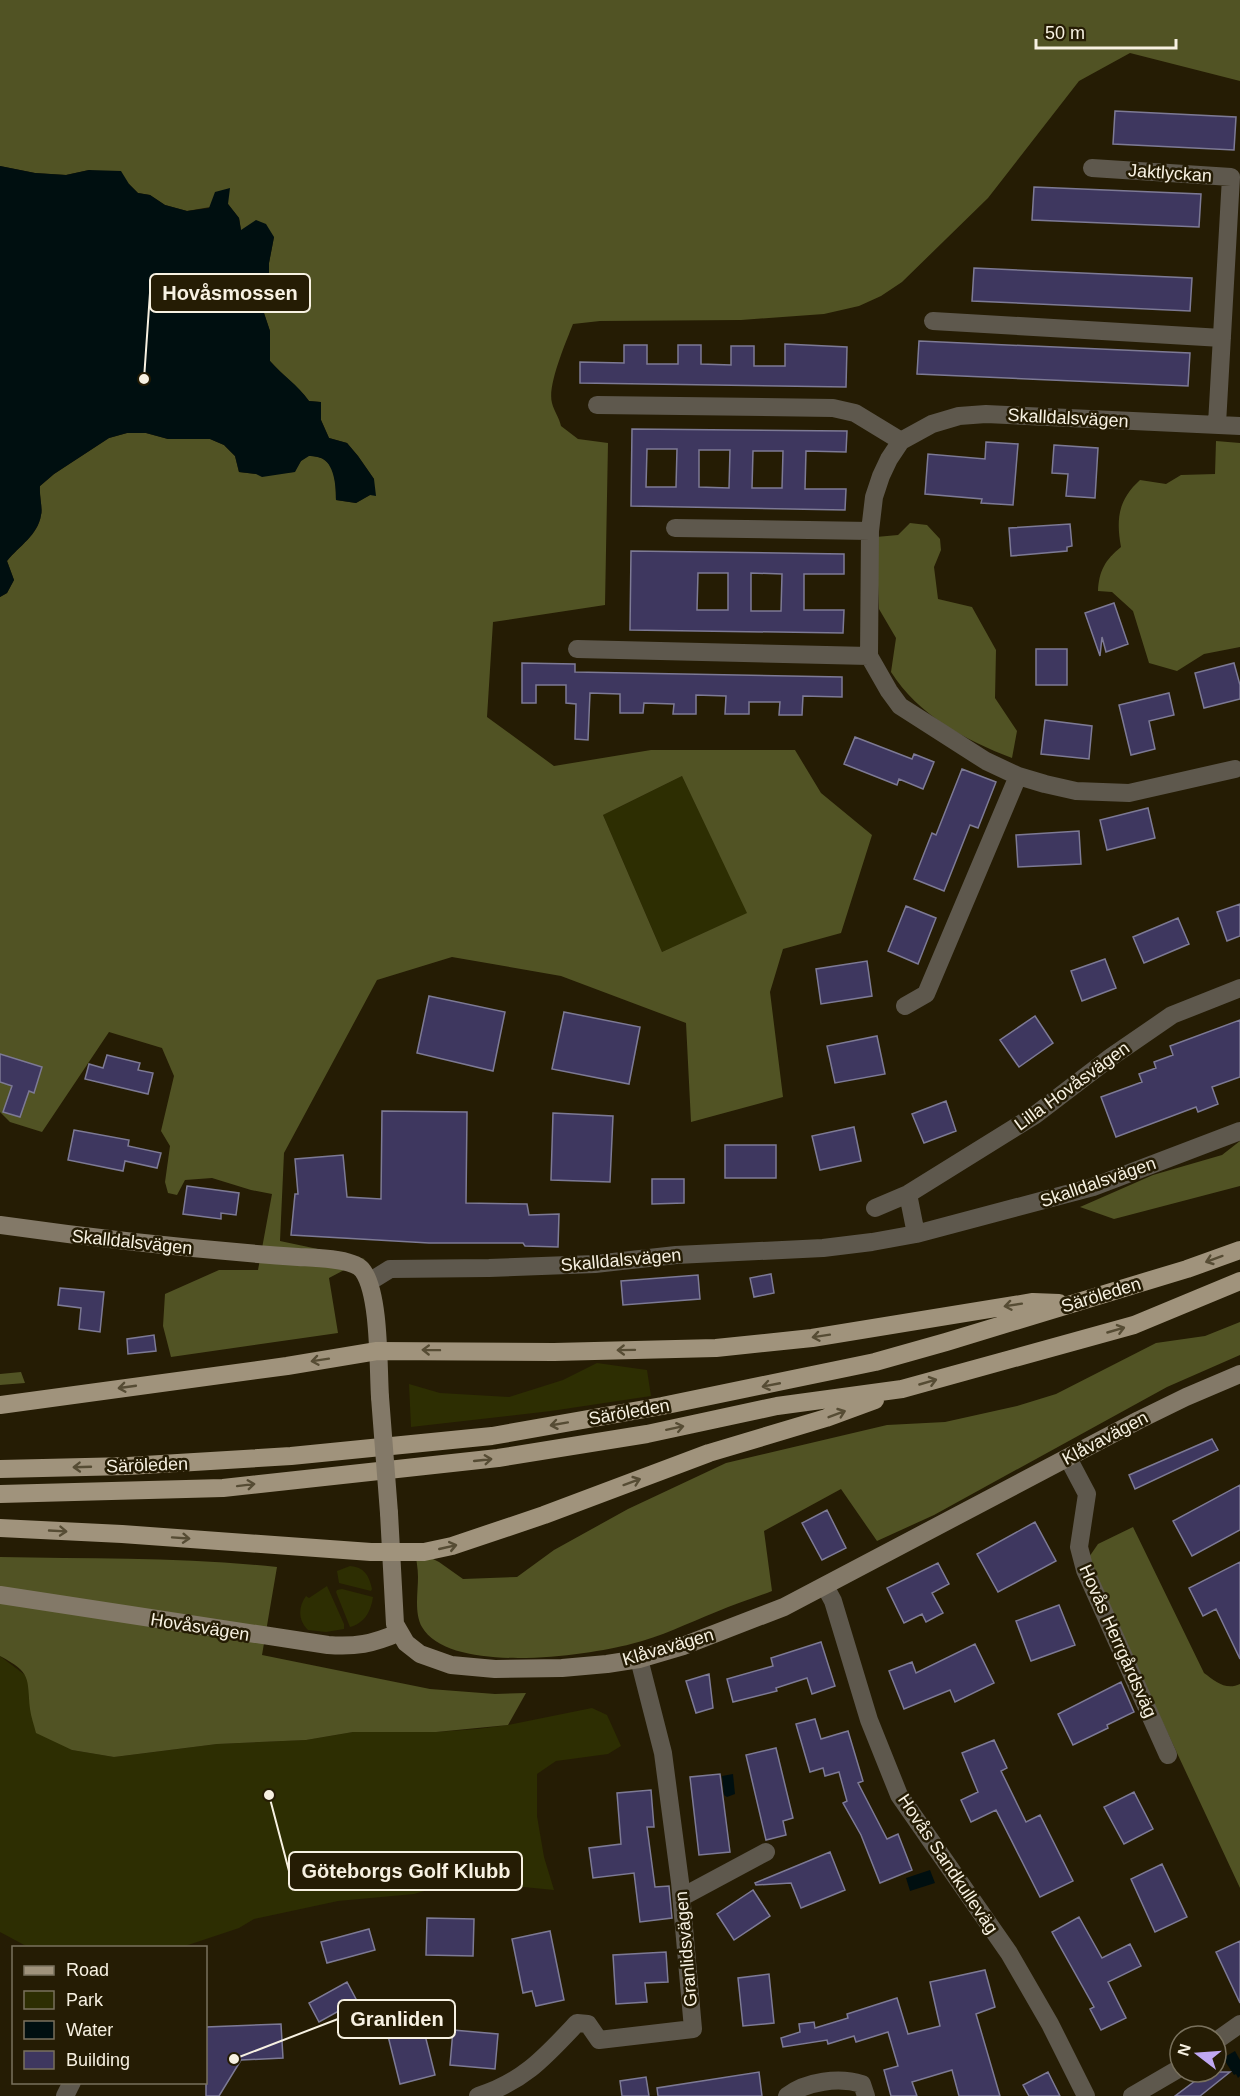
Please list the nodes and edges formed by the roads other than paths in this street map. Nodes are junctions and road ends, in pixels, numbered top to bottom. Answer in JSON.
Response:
{"nodes":[{"id":1,"x":1092,"y":168,"type":"dead end"},
{"id":2,"x":933,"y":321,"type":"dead end"},
{"id":3,"x":1222,"y":338,"type":"junction"},
{"id":4,"x":597,"y":405,"type":"dead end"},
{"id":5,"x":1217,"y":424,"type":"junction"},
{"id":6,"x":1240,"y":426,"type":"edge"},
{"id":7,"x":901,"y":441,"type":"junction"},
{"id":8,"x":675,"y":528,"type":"dead end"},
{"id":9,"x":870,"y":531,"type":"junction"},
{"id":10,"x":577,"y":649,"type":"dead end"},
{"id":11,"x":869,"y":656,"type":"junction"},
{"id":12,"x":1235,"y":769,"type":"dead end"},
{"id":13,"x":1018,"y":776,"type":"junction"},
{"id":14,"x":1240,"y":988,"type":"edge"},
{"id":15,"x":905,"y":1006,"type":"dead end"},
{"id":16,"x":1240,"y":1131,"type":"edge"},
{"id":17,"x":909,"y":1194,"type":"junction"},
{"id":18,"x":875,"y":1208,"type":"dead end"},
{"id":19,"x":0,"y":1225,"type":"edge"},
{"id":20,"x":916,"y":1234,"type":"junction"},
{"id":21,"x":1240,"y":1250,"type":"edge"},
{"id":22,"x":1240,"y":1281,"type":"edge"},
{"id":23,"x":369,"y":1282,"type":"junction"},
{"id":24,"x":1071,"y":1304,"type":"junction"},
{"id":25,"x":377,"y":1351,"type":"junction"},
{"id":26,"x":1240,"y":1374,"type":"edge"},
{"id":27,"x":902,"y":1389,"type":"junction"},
{"id":28,"x":0,"y":1405,"type":"edge"},
{"id":29,"x":1068,"y":1458,"type":"junction"},
{"id":30,"x":0,"y":1469,"type":"edge"},
{"id":31,"x":0,"y":1494,"type":"edge"},
{"id":32,"x":0,"y":1528,"type":"edge"},
{"id":33,"x":390,"y":1553,"type":"junction"},
{"id":34,"x":825,"y":1586,"type":"junction"},
{"id":35,"x":0,"y":1595,"type":"edge"},
{"id":36,"x":398,"y":1633,"type":"junction"},
{"id":37,"x":639,"y":1659,"type":"junction"},
{"id":38,"x":1168,"y":1755,"type":"dead end"},
{"id":39,"x":766,"y":1852,"type":"dead end"},
{"id":40,"x":682,"y":1897,"type":"junction"},
{"id":41,"x":1168,"y":2075,"type":"edge"},
{"id":42,"x":478,"y":2096,"type":"edge"},
{"id":43,"x":787,"y":2096,"type":"edge"},
{"id":44,"x":866,"y":2096,"type":"edge"},
{"id":45,"x":1086,"y":2096,"type":"edge"},
{"id":46,"x":1132,"y":2096,"type":"edge"}],
"edges":[{"from":1,"to":3,"type":"street","name":"Jaktlyckan"},
{"from":2,"to":3,"type":"street"},
{"from":3,"to":5,"type":"street","name":"Jaktlyckan"},
{"from":4,"to":7,"type":"street"},
{"from":5,"to":6,"type":"street","name":"Skalldalsvägen"},
{"from":5,"to":7,"type":"street","name":"Skalldalsvägen"},
{"from":7,"to":9,"type":"street","name":"Skalldalsvägen"},
{"from":8,"to":9,"type":"street"},
{"from":9,"to":11,"type":"street","name":"Skalldalsvägen"},
{"from":10,"to":11,"type":"street"},
{"from":11,"to":13,"type":"street"},
{"from":12,"to":13,"type":"street"},
{"from":13,"to":15,"type":"street"},
{"from":14,"to":17,"type":"street","name":"Lilla Hovåsvägen"},
{"from":16,"to":20,"type":"street","name":"Skalldalsvägen"},
{"from":17,"to":18,"type":"street","name":"Lilla Hovåsvägen"},
{"from":17,"to":20,"type":"street"},
{"from":19,"to":23,"type":"street","name":"Skalldalsvägen"},
{"from":20,"to":23,"type":"street","name":"Skalldalsvägen"},
{"from":21,"to":24,"type":"main road","name":"Säröleden","one_way":true},
{"from":27,"to":22,"type":"main road","name":"Säröleden","one_way":true},
{"from":23,"to":25,"type":"street"},
{"from":24,"to":25,"type":"main road","one_way":true},
{"from":24,"to":30,"type":"main road","name":"Säröleden","one_way":true},
{"from":25,"to":28,"type":"main road","one_way":true},
{"from":25,"to":33,"type":"street","bridge":true},
{"from":26,"to":29,"type":"street","name":"Klåvavägen"},
{"from":31,"to":27,"type":"main road","name":"Säröleden","one_way":true},
{"from":33,"to":27,"type":"main road","one_way":true},
{"from":29,"to":34,"type":"street","name":"Klåvavägen"},
{"from":29,"to":38,"type":"street","name":"Hovås Herrgårdsväg"},
{"from":32,"to":33,"type":"main road","one_way":true},
{"from":33,"to":36,"type":"street"},
{"from":34,"to":37,"type":"street","name":"Klåvavägen"},
{"from":34,"to":45,"type":"street","name":"Hovås Sandkulleväg"},
{"from":35,"to":36,"type":"street","name":"Hovåsvägen"},
{"from":36,"to":37,"type":"street","name":"Klåvavägen"},
{"from":37,"to":40,"type":"street","name":"Granlidsvägen"},
{"from":39,"to":40,"type":"street"},
{"from":40,"to":42,"type":"street","name":"Granlidsvägen"},
{"from":41,"to":46,"type":"street"},
{"from":43,"to":44,"type":"street"}]}
